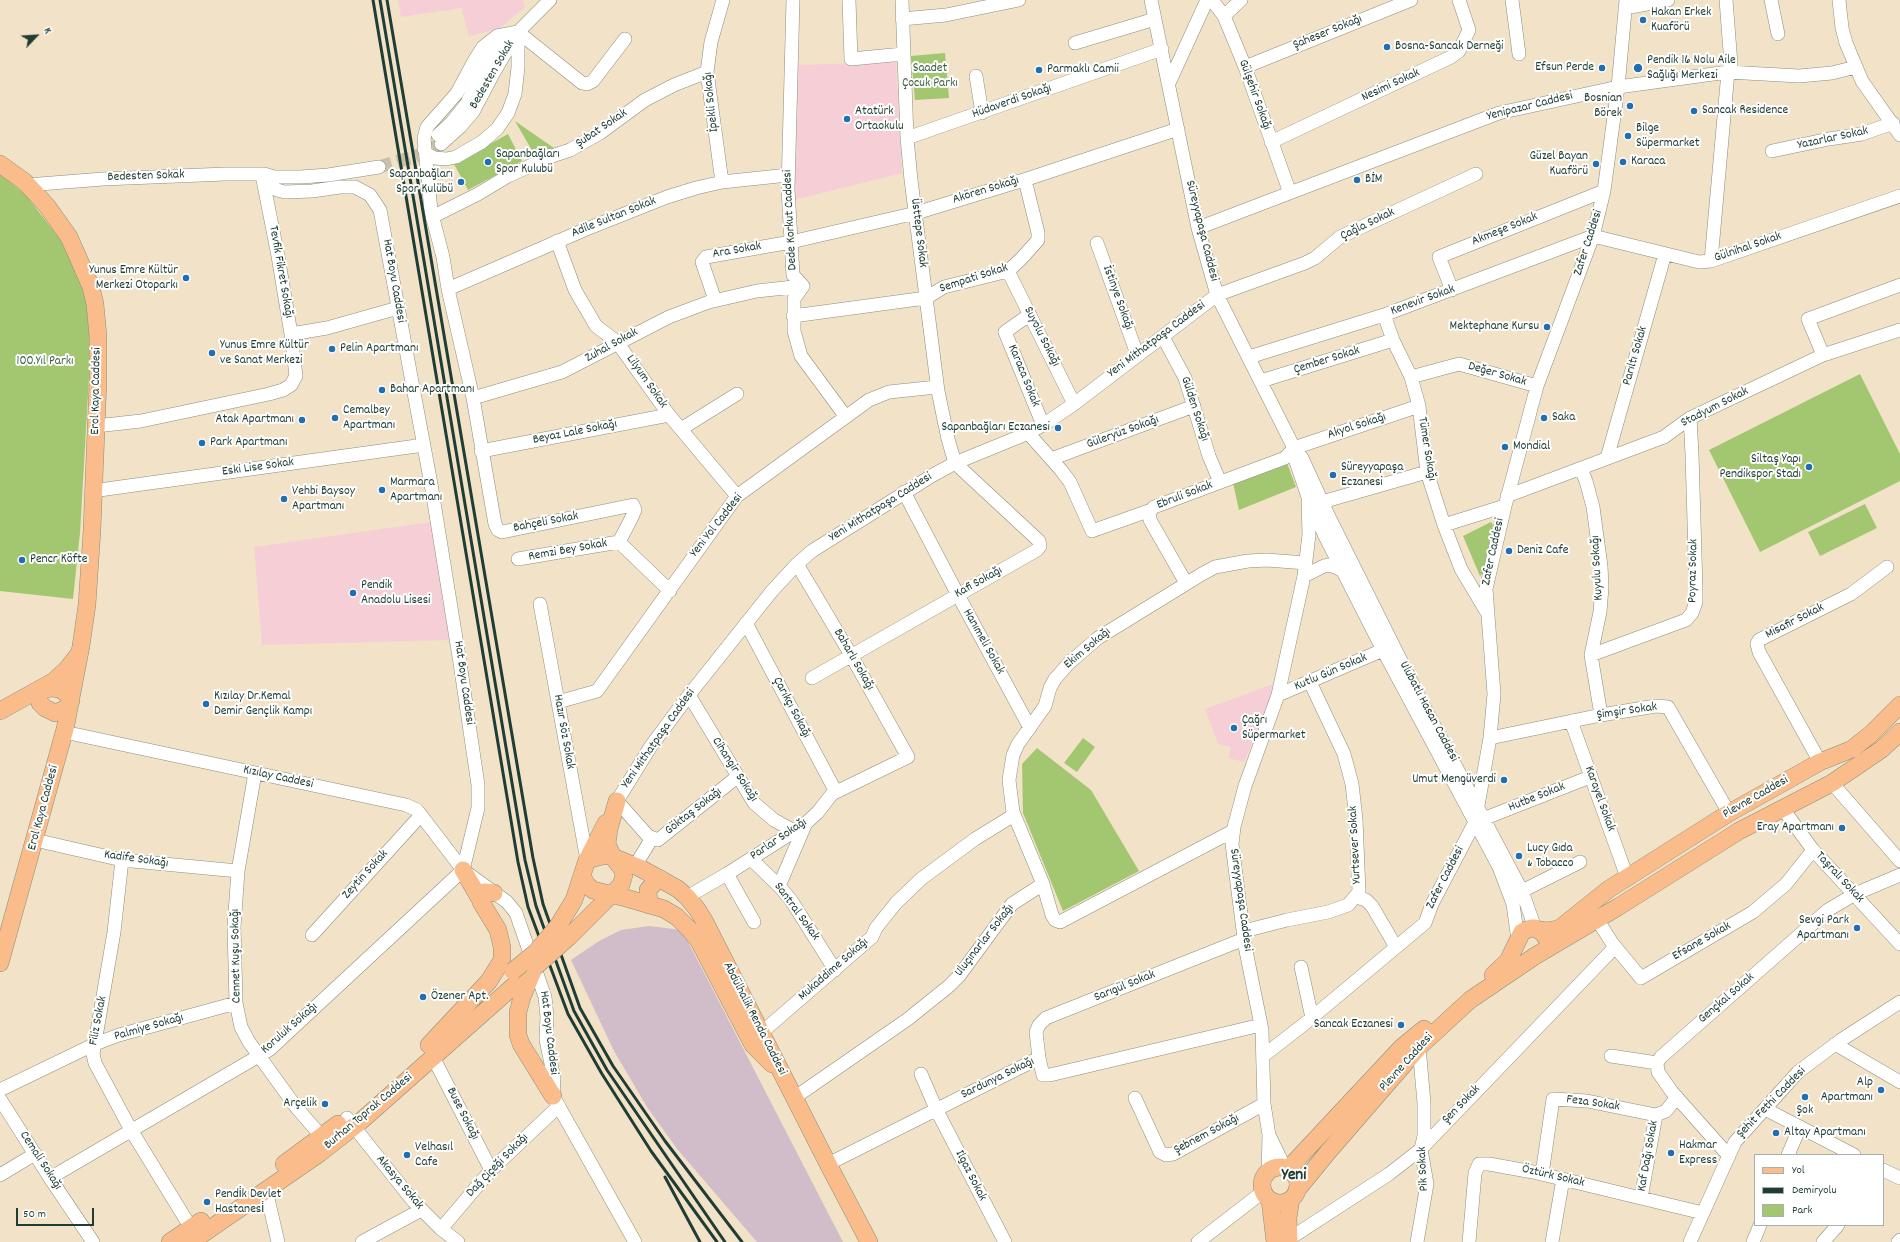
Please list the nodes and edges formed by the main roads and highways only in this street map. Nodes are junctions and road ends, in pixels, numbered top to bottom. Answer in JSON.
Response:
{"nodes":[{"id":1,"x":0,"y":164,"type":"edge"},
{"id":2,"x":80,"y":651,"type":"junction"},
{"id":3,"x":39,"y":690,"type":"junction"},
{"id":4,"x":71,"y":701,"type":"junction"},
{"id":5,"x":1900,"y":705,"type":"edge"},
{"id":6,"x":0,"y":711,"type":"edge"},
{"id":7,"x":1900,"y":732,"type":"edge"},
{"id":8,"x":1820,"y":762,"type":"junction"},
{"id":9,"x":1832,"y":783,"type":"junction"},
{"id":10,"x":1778,"y":785,"type":"junction"},
{"id":11,"x":1783,"y":809,"type":"junction"},
{"id":12,"x":613,"y":857,"type":"junction"},
{"id":13,"x":587,"y":860,"type":"junction"},
{"id":14,"x":463,"y":870,"type":"road end"},
{"id":15,"x":582,"y":876,"type":"junction"},
{"id":16,"x":661,"y":879,"type":"junction"},
{"id":17,"x":1609,"y":889,"type":"junction"},
{"id":18,"x":610,"y":894,"type":"junction"},
{"id":19,"x":650,"y":905,"type":"junction"},
{"id":20,"x":1618,"y":907,"type":"junction"},
{"id":21,"x":1538,"y":929,"type":"junction"},
{"id":22,"x":564,"y":931,"type":"junction"},
{"id":23,"x":1518,"y":942,"type":"junction"},
{"id":24,"x":1539,"y":954,"type":"junction"},
{"id":25,"x":0,"y":958,"type":"edge"},
{"id":26,"x":517,"y":984,"type":"junction"},
{"id":27,"x":757,"y":1039,"type":"junction"},
{"id":28,"x":431,"y":1051,"type":"junction"},
{"id":29,"x":556,"y":1101,"type":"road end"},
{"id":30,"x":351,"y":1122,"type":"junction"},
{"id":31,"x":1286,"y":1168,"type":"junction"},
{"id":32,"x":1267,"y":1195,"type":"junction"},
{"id":33,"x":1294,"y":1195,"type":"junction"},
{"id":34,"x":191,"y":1235,"type":"edge"},
{"id":35,"x":1285,"y":1241,"type":"edge"},
{"id":36,"x":170,"y":1242,"type":"edge"},
{"id":37,"x":869,"y":1242,"type":"edge"}],
"edges":[{"from":1,"to":2,"type":"main road","name":"Erol Kaya Caddesi"},
{"from":2,"to":3,"type":"main road","name":"Erol Kaya Caddesi"},
{"from":2,"to":4,"type":"main road","name":"Erol Kaya Caddesi"},
{"from":3,"to":4,"type":"main road"},
{"from":3,"to":4,"type":"main road"},
{"from":3,"to":6,"type":"main road","name":"Erol Kaya Caddesi"},
{"from":4,"to":25,"type":"main road","name":"Erol Kaya Caddesi"},
{"from":5,"to":8,"type":"main road","name":"Plevne Caddesi"},
{"from":7,"to":9,"type":"main road","name":"Plevne Caddesi"},
{"from":8,"to":9,"type":"main road"},
{"from":8,"to":10,"type":"main road","name":"Plevne Caddesi"},
{"from":9,"to":11,"type":"main road","name":"Plevne Caddesi"},
{"from":10,"to":11,"type":"main road"},
{"from":10,"to":17,"type":"main road","name":"Plevne Caddesi"},
{"from":11,"to":20,"type":"main road","name":"Plevne Caddesi"},
{"from":12,"to":13,"type":"main road","name":"Abdülhalik Renda Caddesi"},
{"from":12,"to":13,"type":"main road"},
{"from":12,"to":16,"type":"main road","name":"Abdülhalik Renda Caddesi"},
{"from":12,"to":18,"type":"main road"},
{"from":13,"to":15,"type":"main road"},
{"from":14,"to":28,"type":"main road"},
{"from":15,"to":18,"type":"main road"},
{"from":15,"to":22,"type":"main road"},
{"from":16,"to":19,"type":"main road"},
{"from":16,"to":27,"type":"main road","name":"Abdülhalik Renda Caddesi"},
{"from":17,"to":20,"type":"main road"},
{"from":17,"to":21,"type":"main road","name":"Plevne Caddesi"},
{"from":18,"to":19,"type":"main road","name":"Abdülhalik Renda Caddesi"},
{"from":18,"to":22,"type":"main road"},
{"from":19,"to":27,"type":"main road","name":"Abdülhalik Renda Caddesi"},
{"from":20,"to":24,"type":"main road","name":"Plevne Caddesi"},
{"from":21,"to":23,"type":"main road"},
{"from":21,"to":24,"type":"main road"},
{"from":22,"to":26,"type":"main road","bridge":true},
{"from":22,"to":26,"type":"main road","name":"Burhan Toprak Caddesi","bridge":true},
{"from":23,"to":24,"type":"main road"},
{"from":23,"to":31,"type":"main road","name":"Plevne Caddesi"},
{"from":24,"to":33,"type":"main road","name":"Plevne Caddesi"},
{"from":26,"to":28,"type":"main road","name":"Burhan Toprak Caddesi"},
{"from":26,"to":29,"type":"main road"},
{"from":27,"to":37,"type":"main road","name":"Abdülhalik Renda Caddesi"},
{"from":28,"to":30,"type":"main road","name":"Burhan Toprak Caddesi"},
{"from":30,"to":34,"type":"main road","name":"Burhan Toprak Caddesi"},
{"from":30,"to":34,"type":"main road","name":"Burhan Toprak Caddesi"},
{"from":31,"to":32,"type":"main road"},
{"from":31,"to":33,"type":"main road"},
{"from":32,"to":33,"type":"main road"},
{"from":32,"to":35,"type":"main road"},
{"from":33,"to":35,"type":"main road"},
{"from":34,"to":36,"type":"main road","name":"Burhan Toprak Caddesi"}]}
